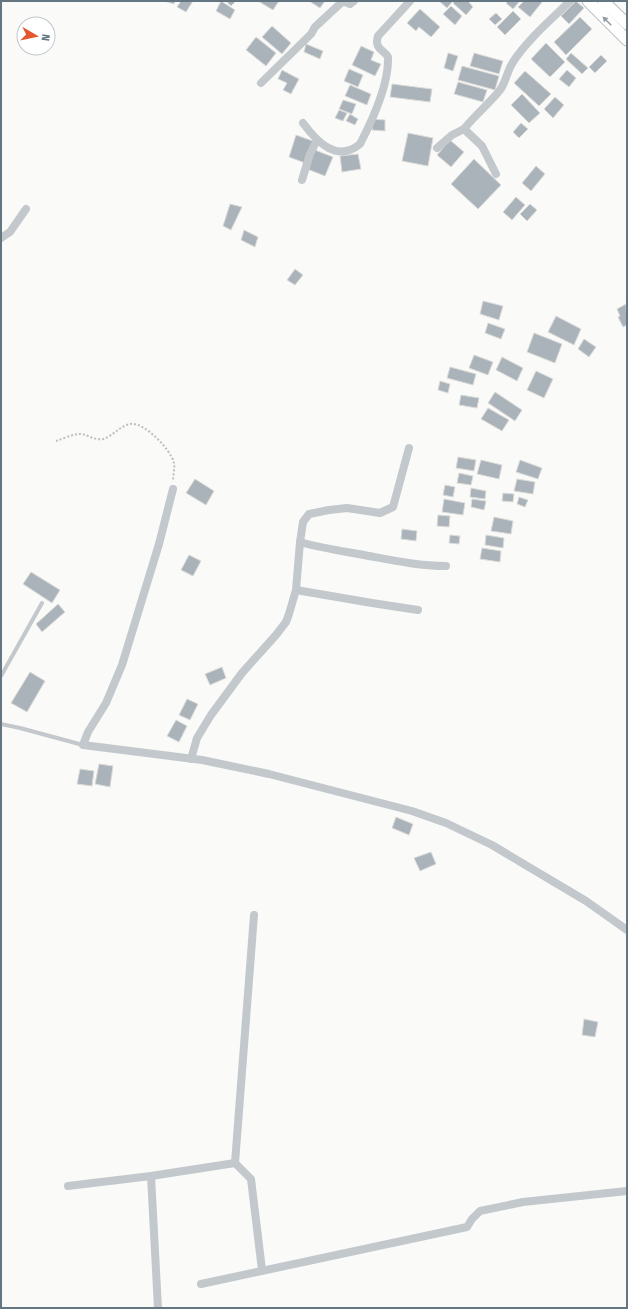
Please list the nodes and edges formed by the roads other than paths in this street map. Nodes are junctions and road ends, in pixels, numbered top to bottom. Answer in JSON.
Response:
{"nodes":[{"id":1,"x":354,"y":1,"type":"edge"},
{"id":2,"x":410,"y":1,"type":"edge"},
{"id":3,"x":570,"y":1,"type":"edge"},
{"id":4,"x":588,"y":1,"type":"edge"},
{"id":5,"x":603,"y":1,"type":"edge"},
{"id":6,"x":338,"y":2,"type":"edge"},
{"id":7,"x":627,"y":24,"type":"edge"},
{"id":8,"x":627,"y":40,"type":"edge"},
{"id":9,"x":261,"y":83,"type":"dead end"},
{"id":10,"x":303,"y":123,"type":"dead end"},
{"id":11,"x":464,"y":129,"type":"junction"},
{"id":12,"x":317,"y":140,"type":"junction"},
{"id":13,"x":437,"y":148,"type":"dead end"},
{"id":14,"x":496,"y":174,"type":"dead end"},
{"id":15,"x":302,"y":180,"type":"dead end"},
{"id":16,"x":26,"y":209,"type":"dead end"},
{"id":17,"x":1,"y":238,"type":"edge"},
{"id":18,"x":409,"y":448,"type":"dead end"},
{"id":19,"x":174,"y":489,"type":"road end"},
{"id":20,"x":300,"y":542,"type":"junction"},
{"id":21,"x":446,"y":566,"type":"dead end"},
{"id":22,"x":296,"y":590,"type":"junction"},
{"id":23,"x":42,"y":603,"type":"dead end"},
{"id":24,"x":418,"y":610,"type":"dead end"},
{"id":25,"x":1,"y":676,"type":"edge"},
{"id":26,"x":1,"y":724,"type":"edge"},
{"id":27,"x":84,"y":745,"type":"junction"},
{"id":28,"x":191,"y":759,"type":"junction"},
{"id":29,"x":254,"y":915,"type":"dead end"},
{"id":30,"x":627,"y":930,"type":"edge"},
{"id":31,"x":235,"y":1163,"type":"junction"},
{"id":32,"x":151,"y":1176,"type":"junction"},
{"id":33,"x":68,"y":1186,"type":"dead end"},
{"id":34,"x":627,"y":1191,"type":"edge"},
{"id":35,"x":262,"y":1270,"type":"junction"},
{"id":36,"x":201,"y":1284,"type":"dead end"},
{"id":37,"x":158,"y":1308,"type":"edge"}],
"edges":[{"from":1,"to":6,"type":"street"},
{"from":2,"to":12,"type":"street"},
{"from":3,"to":11,"type":"street"},
{"from":8,"to":4,"type":"main road","one_way":true},
{"from":5,"to":7,"type":"main road"},
{"from":6,"to":9,"type":"street"},
{"from":10,"to":12,"type":"street"},
{"from":11,"to":13,"type":"street"},
{"from":11,"to":14,"type":"street"},
{"from":12,"to":15,"type":"street"},
{"from":16,"to":17,"type":"street"},
{"from":18,"to":20,"type":"street"},
{"from":19,"to":27,"type":"street"},
{"from":20,"to":21,"type":"street"},
{"from":20,"to":22,"type":"street"},
{"from":22,"to":24,"type":"street"},
{"from":22,"to":28,"type":"street"},
{"from":23,"to":25,"type":"lane"},
{"from":26,"to":27,"type":"lane"},
{"from":27,"to":28,"type":"street"},
{"from":28,"to":30,"type":"street"},
{"from":29,"to":31,"type":"street"},
{"from":31,"to":32,"type":"street"},
{"from":31,"to":35,"type":"street"},
{"from":32,"to":33,"type":"street"},
{"from":32,"to":37,"type":"street"},
{"from":34,"to":35,"type":"street"},
{"from":35,"to":36,"type":"street"}]}
